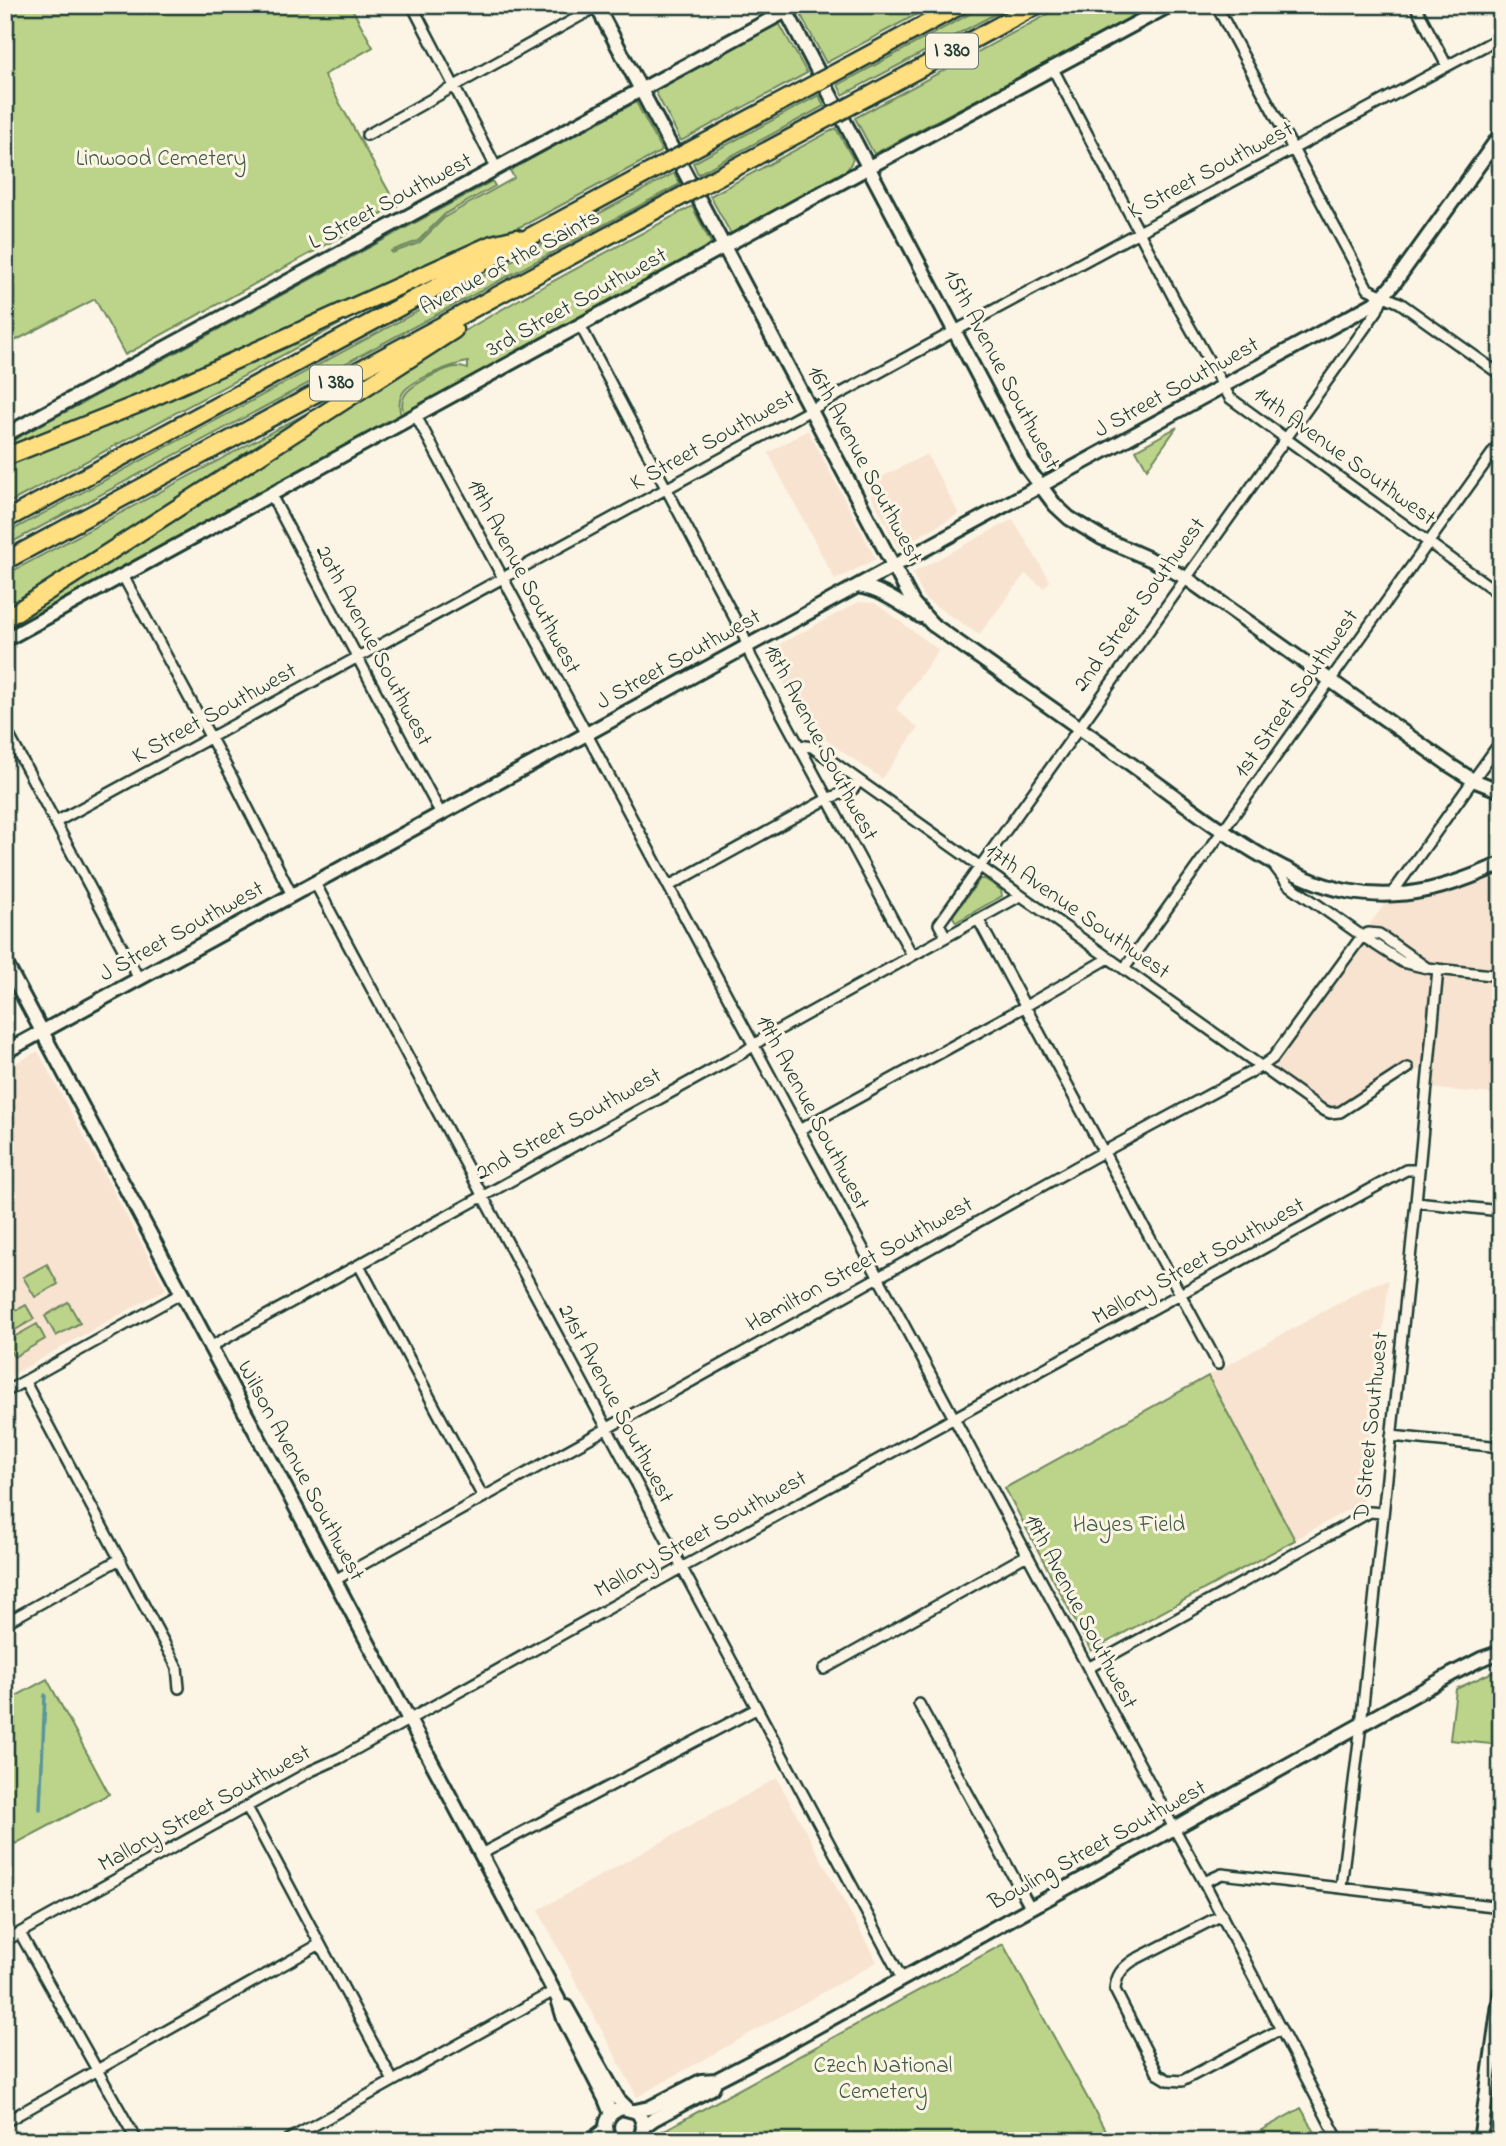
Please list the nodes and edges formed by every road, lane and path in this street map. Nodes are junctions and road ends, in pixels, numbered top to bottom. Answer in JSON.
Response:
{"nodes":[{"id":1,"x":412,"y":5,"type":"edge"},
{"id":2,"x":961,"y":5,"type":"edge"},
{"id":3,"x":1037,"y":5,"type":"edge"},
{"id":4,"x":1170,"y":5,"type":"edge"},
{"id":5,"x":1216,"y":5,"type":"edge"},
{"id":6,"x":1415,"y":5,"type":"edge"},
{"id":7,"x":598,"y":6,"type":"edge"},
{"id":8,"x":788,"y":7,"type":"edge"},
{"id":9,"x":1501,"y":37,"type":"edge"},
{"id":10,"x":1447,"y":66,"type":"junction"},
{"id":11,"x":1052,"y":67,"type":"junction"},
{"id":12,"x":454,"y":86,"type":"junction"},
{"id":13,"x":642,"y":90,"type":"junction"},
{"id":14,"x":1501,"y":134,"type":"edge"},
{"id":15,"x":367,"y":135,"type":"dead end"},
{"id":16,"x":1293,"y":149,"type":"junction"},
{"id":17,"x":1488,"y":151,"type":"junction"},
{"id":18,"x":1501,"y":160,"type":"edge"},
{"id":19,"x":869,"y":167,"type":"junction"},
{"id":20,"x":497,"y":169,"type":"junction"},
{"id":21,"x":1139,"y":232,"type":"junction"},
{"id":22,"x":537,"y":234,"type":"junction"},
{"id":23,"x":724,"y":246,"type":"junction"},
{"id":24,"x":555,"y":265,"type":"junction"},
{"id":25,"x":1378,"y":300,"type":"junction"},
{"id":26,"x":580,"y":325,"type":"junction"},
{"id":27,"x":955,"y":331,"type":"junction"},
{"id":28,"x":1501,"y":375,"type":"edge"},
{"id":29,"x":1223,"y":387,"type":"junction"},
{"id":30,"x":811,"y":410,"type":"junction"},
{"id":31,"x":416,"y":416,"type":"junction"},
{"id":32,"x":5,"y":435,"type":"edge"},
{"id":33,"x":1284,"y":439,"type":"junction"},
{"id":34,"x":1501,"y":441,"type":"edge"},
{"id":35,"x":5,"y":457,"type":"edge"},
{"id":36,"x":1040,"y":486,"type":"junction"},
{"id":37,"x":666,"y":489,"type":"junction"},
{"id":38,"x":271,"y":495,"type":"junction"},
{"id":39,"x":5,"y":520,"type":"edge"},
{"id":40,"x":1428,"y":543,"type":"junction"},
{"id":41,"x":5,"y":561,"type":"edge"},
{"id":42,"x":894,"y":567,"type":"junction"},
{"id":43,"x":123,"y":576,"type":"junction"},
{"id":44,"x":1185,"y":578,"type":"junction"},
{"id":45,"x":502,"y":579,"type":"junction"},
{"id":46,"x":858,"y":586,"type":"junction"},
{"id":47,"x":1501,"y":595,"type":"edge"},
{"id":48,"x":5,"y":619,"type":"edge"},
{"id":49,"x":932,"y":624,"type":"junction"},
{"id":50,"x":5,"y":640,"type":"edge"},
{"id":51,"x":747,"y":647,"type":"junction"},
{"id":52,"x":358,"y":658,"type":"junction"},
{"id":53,"x":1331,"y":681,"type":"junction"},
{"id":54,"x":1079,"y":727,"type":"junction"},
{"id":55,"x":5,"y":728,"type":"edge"},
{"id":56,"x":586,"y":735,"type":"junction"},
{"id":57,"x":210,"y":738,"type":"junction"},
{"id":58,"x":1501,"y":741,"type":"edge"},
{"id":59,"x":799,"y":745,"type":"junction"},
{"id":60,"x":1473,"y":780,"type":"junction"},
{"id":61,"x":859,"y":781,"type":"junction"},
{"id":62,"x":1501,"y":791,"type":"edge"},
{"id":63,"x":827,"y":799,"type":"junction"},
{"id":64,"x":441,"y":814,"type":"junction"},
{"id":65,"x":56,"y":822,"type":"junction"},
{"id":66,"x":1224,"y":831,"type":"junction"},
{"id":67,"x":1269,"y":859,"type":"junction"},
{"id":68,"x":1501,"y":864,"type":"edge"},
{"id":69,"x":980,"y":867,"type":"junction"},
{"id":70,"x":315,"y":883,"type":"junction"},
{"id":71,"x":669,"y":886,"type":"junction"},
{"id":72,"x":292,"y":895,"type":"junction"},
{"id":73,"x":1020,"y":895,"type":"junction"},
{"id":74,"x":1391,"y":895,"type":"junction"},
{"id":75,"x":978,"y":919,"type":"junction"},
{"id":76,"x":1362,"y":936,"type":"junction"},
{"id":77,"x":946,"y":937,"type":"junction"},
{"id":78,"x":912,"y":955,"type":"junction"},
{"id":79,"x":1109,"y":958,"type":"junction"},
{"id":80,"x":5,"y":962,"type":"edge"},
{"id":81,"x":1124,"y":969,"type":"junction"},
{"id":82,"x":1438,"y":969,"type":"junction"},
{"id":83,"x":1501,"y":976,"type":"edge"},
{"id":84,"x":139,"y":979,"type":"junction"},
{"id":85,"x":1024,"y":1007,"type":"junction"},
{"id":86,"x":42,"y":1031,"type":"junction"},
{"id":87,"x":754,"y":1045,"type":"junction"},
{"id":88,"x":5,"y":1052,"type":"edge"},
{"id":89,"x":1262,"y":1066,"type":"junction"},
{"id":90,"x":1408,"y":1068,"type":"dead end"},
{"id":91,"x":799,"y":1130,"type":"junction"},
{"id":92,"x":1103,"y":1151,"type":"junction"},
{"id":93,"x":1419,"y":1170,"type":"junction"},
{"id":94,"x":483,"y":1196,"type":"junction"},
{"id":95,"x":1416,"y":1202,"type":"junction"},
{"id":96,"x":1501,"y":1211,"type":"edge"},
{"id":97,"x":359,"y":1265,"type":"junction"},
{"id":98,"x":878,"y":1277,"type":"junction"},
{"id":99,"x":182,"y":1293,"type":"junction"},
{"id":100,"x":1182,"y":1294,"type":"junction"},
{"id":101,"x":210,"y":1347,"type":"junction"},
{"id":102,"x":1219,"y":1364,"type":"dead end"},
{"id":103,"x":25,"y":1381,"type":"junction"},
{"id":104,"x":5,"y":1392,"type":"edge"},
{"id":105,"x":954,"y":1418,"type":"junction"},
{"id":106,"x":607,"y":1429,"type":"junction"},
{"id":107,"x":1391,"y":1436,"type":"junction"},
{"id":108,"x":1501,"y":1447,"type":"edge"},
{"id":109,"x":483,"y":1497,"type":"junction"},
{"id":110,"x":1382,"y":1513,"type":"junction"},
{"id":111,"x":1027,"y":1555,"type":"junction"},
{"id":112,"x":120,"y":1559,"type":"junction"},
{"id":113,"x":681,"y":1567,"type":"junction"},
{"id":114,"x":335,"y":1580,"type":"junction"},
{"id":115,"x":5,"y":1623,"type":"edge"},
{"id":116,"x":1501,"y":1652,"type":"edge"},
{"id":117,"x":1088,"y":1668,"type":"junction"},
{"id":118,"x":824,"y":1669,"type":"dead end"},
{"id":119,"x":179,"y":1688,"type":"dead end"},
{"id":120,"x":919,"y":1704,"type":"dead end"},
{"id":121,"x":757,"y":1709,"type":"junction"},
{"id":122,"x":409,"y":1720,"type":"junction"},
{"id":123,"x":1361,"y":1725,"type":"junction"},
{"id":124,"x":247,"y":1807,"type":"junction"},
{"id":125,"x":1174,"y":1828,"type":"junction"},
{"id":126,"x":481,"y":1854,"type":"junction"},
{"id":127,"x":1204,"y":1882,"type":"junction"},
{"id":128,"x":1341,"y":1887,"type":"junction"},
{"id":129,"x":1030,"y":1907,"type":"junction"},
{"id":130,"x":1501,"y":1908,"type":"edge"},
{"id":131,"x":1222,"y":1915,"type":"junction"},
{"id":132,"x":20,"y":1933,"type":"junction"},
{"id":133,"x":5,"y":1941,"type":"edge"},
{"id":134,"x":320,"y":1944,"type":"junction"},
{"id":135,"x":902,"y":1979,"type":"junction"},
{"id":136,"x":1501,"y":1990,"type":"edge"},
{"id":137,"x":556,"y":1996,"type":"junction"},
{"id":138,"x":1281,"y":2029,"type":"junction"},
{"id":139,"x":97,"y":2069,"type":"junction"},
{"id":140,"x":716,"y":2080,"type":"junction"},
{"id":141,"x":393,"y":2081,"type":"junction"},
{"id":142,"x":631,"y":2110,"type":"junction"},
{"id":143,"x":611,"y":2114,"type":"junction"},
{"id":144,"x":5,"y":2122,"type":"edge"},
{"id":145,"x":609,"y":2135,"type":"edge"},
{"id":146,"x":640,"y":2136,"type":"edge"},
{"id":147,"x":137,"y":2141,"type":"edge"},
{"id":148,"x":286,"y":2141,"type":"edge"},
{"id":149,"x":590,"y":2141,"type":"edge"},
{"id":150,"x":1339,"y":2141,"type":"edge"},
{"id":151,"x":1480,"y":2141,"type":"edge"}],
"edges":[{"from":1,"to":12,"type":"street"},
{"from":2,"to":22,"type":"highway","name":"Avenue of the Saints","number":"I 380","bridge":true},
{"from":3,"to":24,"type":"highway","name":"Avenue of the Saints","number":"I 380","bridge":true},
{"from":4,"to":11,"type":"main road","name":"3rd Street Southwest"},
{"from":5,"to":16,"type":"street"},
{"from":6,"to":10,"type":"street"},
{"from":7,"to":12,"type":"street"},
{"from":7,"to":13,"type":"main road","name":"16th Avenue Southwest"},
{"from":8,"to":13,"type":"main road","name":"L Street Southwest"},
{"from":8,"to":19,"type":"main road","name":"15th Avenue Southwest"},
{"from":9,"to":10,"type":"street","name":"K Street Southwest"},
{"from":10,"to":16,"type":"street","name":"K Street Southwest"},
{"from":11,"to":19,"type":"main road","name":"3rd Street Southwest"},
{"from":11,"to":21,"type":"street","name":"14th Avenue Southwest"},
{"from":12,"to":15,"type":"street"},
{"from":12,"to":20,"type":"street"},
{"from":13,"to":20,"type":"main road","name":"L Street Southwest"},
{"from":13,"to":23,"type":"main road","name":"16th Avenue Southwest"},
{"from":14,"to":17,"type":"main road","name":"2nd Street Southwest"},
{"from":16,"to":21,"type":"street","name":"K Street Southwest"},
{"from":16,"to":25,"type":"street"},
{"from":17,"to":18,"type":"street"},
{"from":17,"to":25,"type":"main road","name":"2nd Street Southwest"},
{"from":19,"to":23,"type":"main road","name":"3rd Street Southwest"},
{"from":19,"to":27,"type":"main road","name":"15th Avenue Southwest"},
{"from":20,"to":32,"type":"main road","name":"L Street Southwest"},
{"from":21,"to":27,"type":"street","name":"K Street Southwest"},
{"from":21,"to":29,"type":"street","name":"14th Avenue Southwest"},
{"from":22,"to":35,"type":"highway"},
{"from":22,"to":39,"type":"highway","name":"Avenue of the Saints","number":"I 380"},
{"from":23,"to":26,"type":"main road","name":"3rd Street Southwest"},
{"from":23,"to":30,"type":"main road","name":"16th Avenue Southwest"},
{"from":24,"to":41,"type":"highway","name":"Avenue of the Saints","number":"I 380"},
{"from":24,"to":48,"type":"highway"},
{"from":25,"to":28,"type":"street"},
{"from":25,"to":29,"type":"main road","name":"J Street Southwest"},
{"from":25,"to":33,"type":"street","name":"2nd Street Southwest"},
{"from":26,"to":31,"type":"main road","name":"3rd Street Southwest"},
{"from":26,"to":37,"type":"street","name":"18th Avenue Southwest"},
{"from":27,"to":30,"type":"street","name":"K Street Southwest"},
{"from":27,"to":36,"type":"main road","name":"15th Avenue Southwest"},
{"from":29,"to":33,"type":"street","name":"14th Avenue Southwest"},
{"from":29,"to":36,"type":"main road","name":"J Street Southwest"},
{"from":30,"to":37,"type":"street","name":"K Street Southwest"},
{"from":30,"to":42,"type":"main road","name":"16th Avenue Southwest"},
{"from":31,"to":38,"type":"main road","name":"3rd Street Southwest"},
{"from":31,"to":45,"type":"street","name":"19th Avenue Southwest"},
{"from":33,"to":40,"type":"street","name":"14th Avenue Southwest"},
{"from":33,"to":44,"type":"street","name":"2nd Street Southwest"},
{"from":34,"to":40,"type":"street","name":"1st Street Southwest"},
{"from":36,"to":42,"type":"main road","name":"J Street Southwest"},
{"from":36,"to":44,"type":"main road","name":"15th Avenue Southwest"},
{"from":37,"to":45,"type":"street","name":"K Street Southwest"},
{"from":37,"to":51,"type":"street","name":"18th Avenue Southwest"},
{"from":38,"to":43,"type":"main road","name":"3rd Street Southwest"},
{"from":38,"to":52,"type":"street","name":"20th Avenue Southwest"},
{"from":40,"to":47,"type":"street","name":"14th Avenue Southwest"},
{"from":40,"to":53,"type":"street","name":"1st Street Southwest"},
{"from":42,"to":46,"type":"main road","name":"J Street Southwest"},
{"from":42,"to":49,"type":"main road","name":"16th Avenue Southwest"},
{"from":43,"to":50,"type":"main road","name":"3rd Street Southwest"},
{"from":43,"to":57,"type":"street"},
{"from":44,"to":53,"type":"main road","name":"15th Avenue Southwest"},
{"from":44,"to":54,"type":"street","name":"2nd Street Southwest"},
{"from":45,"to":52,"type":"street","name":"K Street Southwest"},
{"from":45,"to":56,"type":"street","name":"19th Avenue Southwest"},
{"from":46,"to":49,"type":"main road"},
{"from":46,"to":51,"type":"main road","name":"J Street Southwest"},
{"from":49,"to":54,"type":"main road","name":"16th Avenue Southwest"},
{"from":51,"to":56,"type":"main road","name":"J Street Southwest"},
{"from":51,"to":59,"type":"street","name":"18th Avenue Southwest"},
{"from":52,"to":57,"type":"street","name":"K Street Southwest"},
{"from":52,"to":64,"type":"street","name":"20th Avenue Southwest"},
{"from":53,"to":60,"type":"main road","name":"15th Avenue Southwest"},
{"from":53,"to":66,"type":"street","name":"1st Street Southwest"},
{"from":54,"to":66,"type":"main road","name":"16th Avenue Southwest"},
{"from":54,"to":69,"type":"street","name":"2nd Street Southwest"},
{"from":55,"to":65,"type":"street"},
{"from":56,"to":64,"type":"main road","name":"J Street Southwest"},
{"from":56,"to":71,"type":"street","name":"19th Avenue Southwest"},
{"from":57,"to":65,"type":"street","name":"K Street Southwest"},
{"from":57,"to":72,"type":"street"},
{"from":58,"to":60,"type":"street"},
{"from":59,"to":61,"type":"street","name":"17th Avenue Southwest"},
{"from":59,"to":63,"type":"street","name":"18th Avenue Southwest"},
{"from":60,"to":62,"type":"main road","name":"15th Avenue Southwest"},
{"from":60,"to":74,"type":"street"},
{"from":61,"to":63,"type":"street"},
{"from":61,"to":69,"type":"street","name":"17th Avenue Southwest"},
{"from":63,"to":71,"type":"street"},
{"from":63,"to":78,"type":"street","name":"18th Avenue Southwest"},
{"from":64,"to":70,"type":"main road","name":"J Street Southwest"},
{"from":65,"to":84,"type":"street"},
{"from":66,"to":67,"type":"main road","name":"16th Avenue Southwest"},
{"from":66,"to":81,"type":"street","name":"1st Street Southwest"},
{"from":67,"to":74,"type":"main road","name":"16th Avenue Southwest"},
{"from":67,"to":76,"type":"street"},
{"from":68,"to":74,"type":"main road","name":"16th Avenue Southwest"},
{"from":69,"to":73,"type":"street","name":"17th Avenue Southwest"},
{"from":69,"to":77,"type":"street","name":"2nd Street Southwest"},
{"from":70,"to":72,"type":"main road","name":"J Street Southwest"},
{"from":70,"to":94,"type":"street","name":"21st Avenue Southwest"},
{"from":71,"to":87,"type":"street","name":"19th Avenue Southwest"},
{"from":72,"to":84,"type":"main road","name":"J Street Southwest"},
{"from":73,"to":75,"type":"street","name":"2nd Street Southwest"},
{"from":73,"to":79,"type":"street","name":"17th Avenue Southwest"},
{"from":75,"to":77,"type":"street","name":"2nd Street Southwest"},
{"from":75,"to":85,"type":"street"},
{"from":76,"to":82,"type":"street"},
{"from":76,"to":89,"type":"street","name":"Hamilton Street Southwest"},
{"from":77,"to":78,"type":"street","name":"2nd Street Southwest"},
{"from":78,"to":87,"type":"street","name":"2nd Street Southwest"},
{"from":79,"to":81,"type":"street","name":"17th Avenue Southwest"},
{"from":79,"to":85,"type":"street"},
{"from":80,"to":86,"type":"main road","name":"Wilson Avenue Southwest"},
{"from":81,"to":89,"type":"street","name":"17th Avenue Southwest"},
{"from":82,"to":83,"type":"street"},
{"from":82,"to":93,"type":"street","name":"D Street Southwest"},
{"from":84,"to":86,"type":"main road","name":"J Street Southwest"},
{"from":85,"to":91,"type":"street"},
{"from":85,"to":92,"type":"street"},
{"from":86,"to":88,"type":"main road","name":"J Street Southwest"},
{"from":86,"to":99,"type":"main road","name":"Wilson Avenue Southwest"},
{"from":87,"to":91,"type":"street","name":"19th Avenue Southwest"},
{"from":87,"to":94,"type":"street","name":"2nd Street Southwest"},
{"from":89,"to":90,"type":"street","name":"17th Avenue Southwest"},
{"from":89,"to":92,"type":"street","name":"Hamilton Street Southwest"},
{"from":91,"to":98,"type":"street","name":"19th Avenue Southwest"},
{"from":92,"to":98,"type":"street","name":"Hamilton Street Southwest"},
{"from":92,"to":100,"type":"street"},
{"from":93,"to":95,"type":"street","name":"D Street Southwest"},
{"from":93,"to":100,"type":"street","name":"Mallory Street Southwest"},
{"from":94,"to":97,"type":"street","name":"2nd Street Southwest"},
{"from":94,"to":106,"type":"street","name":"21st Avenue Southwest"},
{"from":95,"to":96,"type":"street"},
{"from":95,"to":107,"type":"street","name":"D Street Southwest"},
{"from":97,"to":101,"type":"street","name":"2nd Street Southwest"},
{"from":97,"to":109,"type":"street"},
{"from":98,"to":105,"type":"street","name":"19th Avenue Southwest"},
{"from":98,"to":106,"type":"street","name":"Hamilton Street Southwest"},
{"from":99,"to":101,"type":"main road","name":"Wilson Avenue Southwest"},
{"from":99,"to":103,"type":"street"},
{"from":100,"to":102,"type":"street"},
{"from":100,"to":105,"type":"street","name":"Mallory Street Southwest"},
{"from":101,"to":114,"type":"main road","name":"Wilson Avenue Southwest"},
{"from":103,"to":104,"type":"street"},
{"from":103,"to":112,"type":"street"},
{"from":105,"to":111,"type":"street","name":"19th Avenue Southwest"},
{"from":105,"to":113,"type":"street","name":"Mallory Street Southwest"},
{"from":106,"to":109,"type":"street","name":"Hamilton Street Southwest"},
{"from":106,"to":113,"type":"street","name":"21st Avenue Southwest"},
{"from":107,"to":108,"type":"street"},
{"from":107,"to":110,"type":"street","name":"D Street Southwest"},
{"from":109,"to":114,"type":"street","name":"Hamilton Street Southwest"},
{"from":110,"to":117,"type":"street"},
{"from":110,"to":123,"type":"street","name":"D Street Southwest"},
{"from":111,"to":117,"type":"street","name":"19th Avenue Southwest"},
{"from":111,"to":118,"type":"street"},
{"from":112,"to":115,"type":"street"},
{"from":112,"to":119,"type":"street"},
{"from":113,"to":121,"type":"street","name":"21st Avenue Southwest"},
{"from":113,"to":122,"type":"street","name":"Mallory Street Southwest"},
{"from":114,"to":122,"type":"main road","name":"Wilson Avenue Southwest"},
{"from":116,"to":123,"type":"main road","name":"Bowling Street Southwest"},
{"from":117,"to":125,"type":"street","name":"19th Avenue Southwest"},
{"from":120,"to":129,"type":"street"},
{"from":121,"to":126,"type":"street"},
{"from":121,"to":135,"type":"street","name":"21st Avenue Southwest"},
{"from":122,"to":124,"type":"street","name":"Mallory Street Southwest"},
{"from":122,"to":126,"type":"main road","name":"Wilson Avenue Southwest"},
{"from":123,"to":125,"type":"main road","name":"Bowling Street Southwest"},
{"from":123,"to":128,"type":"street","name":"D Street Southwest"},
{"from":124,"to":132,"type":"street","name":"Mallory Street Southwest"},
{"from":124,"to":134,"type":"street"},
{"from":125,"to":127,"type":"street","name":"19th Avenue Southwest"},
{"from":125,"to":129,"type":"main road","name":"Bowling Street Southwest"},
{"from":126,"to":137,"type":"main road","name":"Wilson Avenue Southwest"},
{"from":127,"to":128,"type":"street"},
{"from":127,"to":131,"type":"street","name":"19th Avenue Southwest"},
{"from":128,"to":130,"type":"street"},
{"from":129,"to":135,"type":"main road","name":"Bowling Street Southwest"},
{"from":131,"to":138,"type":"street","name":"19th Avenue Southwest"},
{"from":131,"to":138,"type":"street"},
{"from":132,"to":133,"type":"street","name":"Mallory Street Southwest"},
{"from":132,"to":139,"type":"street"},
{"from":134,"to":139,"type":"street"},
{"from":134,"to":141,"type":"street"},
{"from":135,"to":140,"type":"main road","name":"Bowling Street Southwest"},
{"from":136,"to":151,"type":"main road"},
{"from":137,"to":141,"type":"street"},
{"from":137,"to":142,"type":"main road","name":"Wilson Avenue Southwest"},
{"from":137,"to":143,"type":"main road","name":"Wilson Avenue Southwest"},
{"from":138,"to":150,"type":"street","name":"19th Avenue Southwest"},
{"from":139,"to":144,"type":"street"},
{"from":139,"to":147,"type":"street"},
{"from":140,"to":142,"type":"main road","name":"Bowling Street Southwest"},
{"from":140,"to":146,"type":"main road","name":"Bowling Street Southwest"},
{"from":141,"to":148,"type":"street"},
{"from":142,"to":143,"type":"main road","name":"Bowling Street Southwest"},
{"from":142,"to":146,"type":"main road","name":"Wilson Avenue Southwest"},
{"from":143,"to":145,"type":"main road"},
{"from":145,"to":149,"type":"main road"}]}
